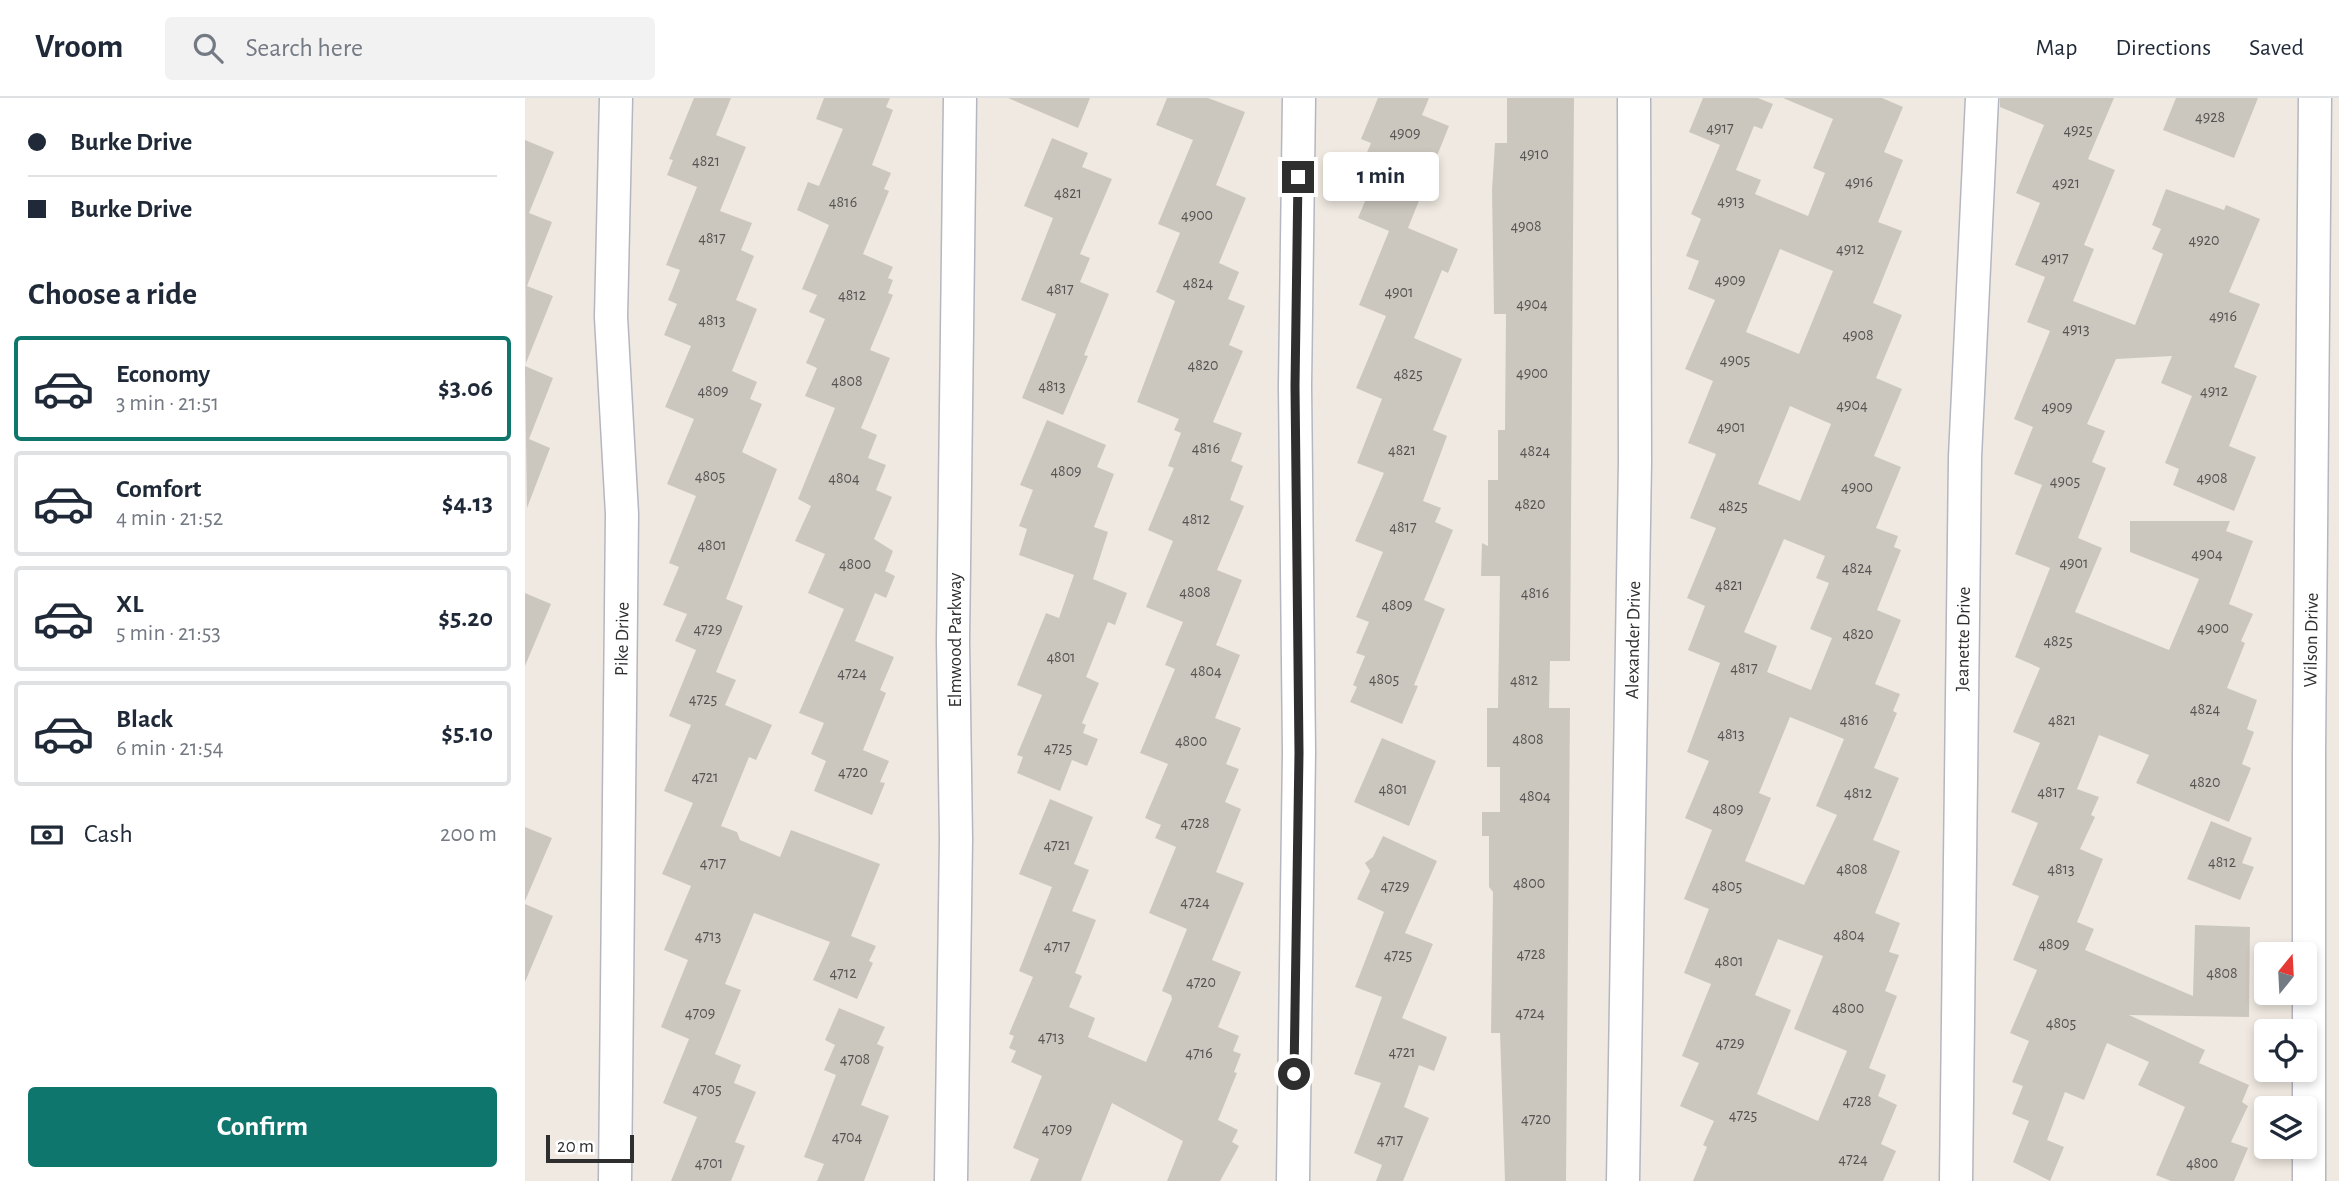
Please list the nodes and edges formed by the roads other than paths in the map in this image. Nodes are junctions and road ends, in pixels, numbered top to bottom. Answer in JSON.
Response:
{"nodes":[{"id":1,"x":616,"y":98,"type":"edge"},
{"id":2,"x":960,"y":98,"type":"edge"},
{"id":3,"x":1299,"y":98,"type":"edge"},
{"id":4,"x":1634,"y":98,"type":"edge"},
{"id":5,"x":1982,"y":98,"type":"edge"},
{"id":6,"x":2315,"y":98,"type":"edge"},
{"id":7,"x":615,"y":1181,"type":"edge"},
{"id":8,"x":951,"y":1181,"type":"edge"},
{"id":9,"x":1293,"y":1181,"type":"edge"},
{"id":10,"x":1623,"y":1181,"type":"edge"},
{"id":11,"x":1956,"y":1181,"type":"edge"},
{"id":12,"x":2309,"y":1181,"type":"edge"}],
"edges":[{"from":1,"to":7,"type":"street","name":"Pike Drive"},
{"from":2,"to":8,"type":"street","name":"Elmwood Parkway"},
{"from":3,"to":9,"type":"street"},
{"from":4,"to":10,"type":"street","name":"Alexander Drive"},
{"from":5,"to":11,"type":"street","name":"Jeanette Drive"},
{"from":6,"to":12,"type":"street","name":"Wilson Drive"}]}
